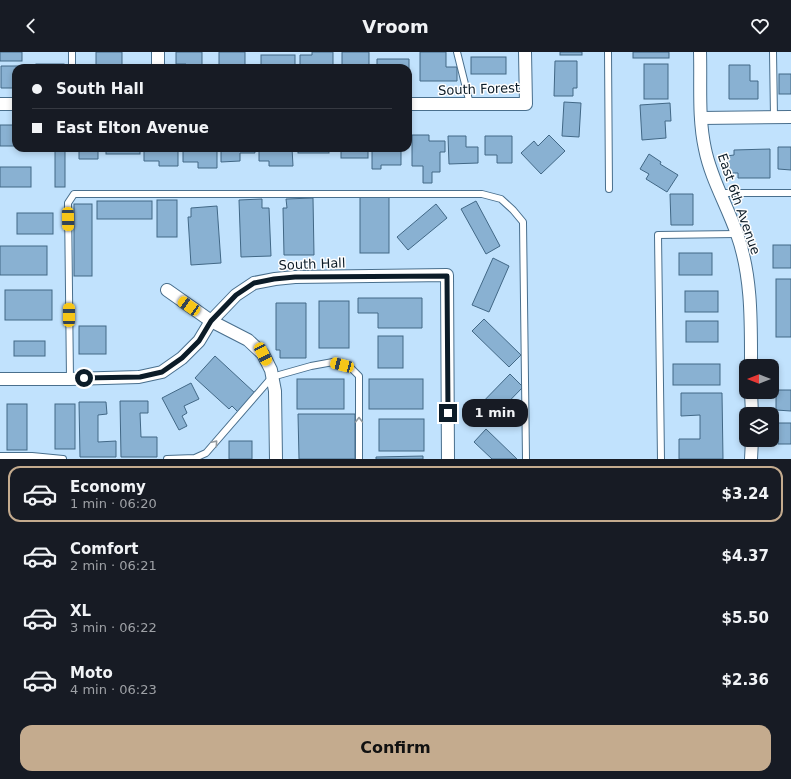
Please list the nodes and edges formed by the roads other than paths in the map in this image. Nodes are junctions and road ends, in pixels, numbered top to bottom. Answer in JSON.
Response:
{"nodes":[{"id":1,"x":72,"y":52,"type":"edge"},
{"id":2,"x":158,"y":52,"type":"edge"},
{"id":3,"x":457,"y":52,"type":"edge"},
{"id":4,"x":525,"y":52,"type":"edge"},
{"id":5,"x":608,"y":52,"type":"edge"},
{"id":6,"x":700,"y":52,"type":"edge"},
{"id":7,"x":773,"y":52,"type":"edge"},
{"id":8,"x":72,"y":64,"type":"edge"},
{"id":9,"x":158,"y":64,"type":"edge"},
{"id":10,"x":0,"y":104,"type":"edge"},
{"id":11,"x":12,"y":104,"type":"edge"},
{"id":12,"x":412,"y":104,"type":"edge"},
{"id":13,"x":470,"y":104,"type":"junction"},
{"id":14,"x":774,"y":117,"type":"junction"},
{"id":15,"x":791,"y":117,"type":"edge"},
{"id":16,"x":701,"y":118,"type":"junction"},
{"id":17,"x":609,"y":189,"type":"dead end"},
{"id":18,"x":719,"y":193,"type":"junction"},
{"id":19,"x":791,"y":193,"type":"edge"},
{"id":20,"x":737,"y":234,"type":"junction"},
{"id":21,"x":167,"y":290,"type":"dead end"},
{"id":22,"x":211,"y":321,"type":"junction"},
{"id":23,"x":751,"y":359,"type":"edge"},
{"id":24,"x":272,"y":377,"type":"junction"},
{"id":25,"x":0,"y":379,"type":"edge"},
{"id":26,"x":70,"y":379,"type":"junction"},
{"id":27,"x":752,"y":447,"type":"edge"},
{"id":28,"x":0,"y":456,"type":"edge"},
{"id":29,"x":63,"y":459,"type":"edge"},
{"id":30,"x":167,"y":459,"type":"edge"},
{"id":31,"x":276,"y":459,"type":"edge"},
{"id":32,"x":359,"y":459,"type":"edge"},
{"id":33,"x":448,"y":459,"type":"edge"},
{"id":34,"x":526,"y":459,"type":"edge"},
{"id":35,"x":661,"y":459,"type":"edge"},
{"id":36,"x":752,"y":459,"type":"edge"}],
"edges":[{"from":1,"to":8,"type":"lane"},
{"from":2,"to":9,"type":"street"},
{"from":3,"to":13,"type":"lane"},
{"from":4,"to":13,"type":"street","name":"South Forest"},
{"from":5,"to":17,"type":"lane"},
{"from":6,"to":16,"type":"street","name":"East 6th Avenue"},
{"from":7,"to":14,"type":"lane"},
{"from":10,"to":11,"type":"street"},
{"from":12,"to":13,"type":"street","name":"South Forest"},
{"from":14,"to":15,"type":"street"},
{"from":14,"to":16,"type":"street"},
{"from":16,"to":18,"type":"street","name":"East 6th Avenue"},
{"from":18,"to":19,"type":"lane"},
{"from":18,"to":20,"type":"street","name":"East 6th Avenue"},
{"from":20,"to":23,"type":"street","name":"East 6th Avenue"},
{"from":20,"to":35,"type":"lane"},
{"from":21,"to":22,"type":"street"},
{"from":22,"to":24,"type":"street"},
{"from":22,"to":26,"type":"street","name":"South Hall"},
{"from":22,"to":33,"type":"street","name":"South Hall"},
{"from":30,"to":24,"type":"lane","one_way":true},
{"from":24,"to":31,"type":"street"},
{"from":32,"to":24,"type":"lane","one_way":true},
{"from":25,"to":26,"type":"street","name":"South Hall"},
{"from":26,"to":34,"type":"lane"},
{"from":27,"to":36,"type":"street"},
{"from":28,"to":29,"type":"lane"}]}
